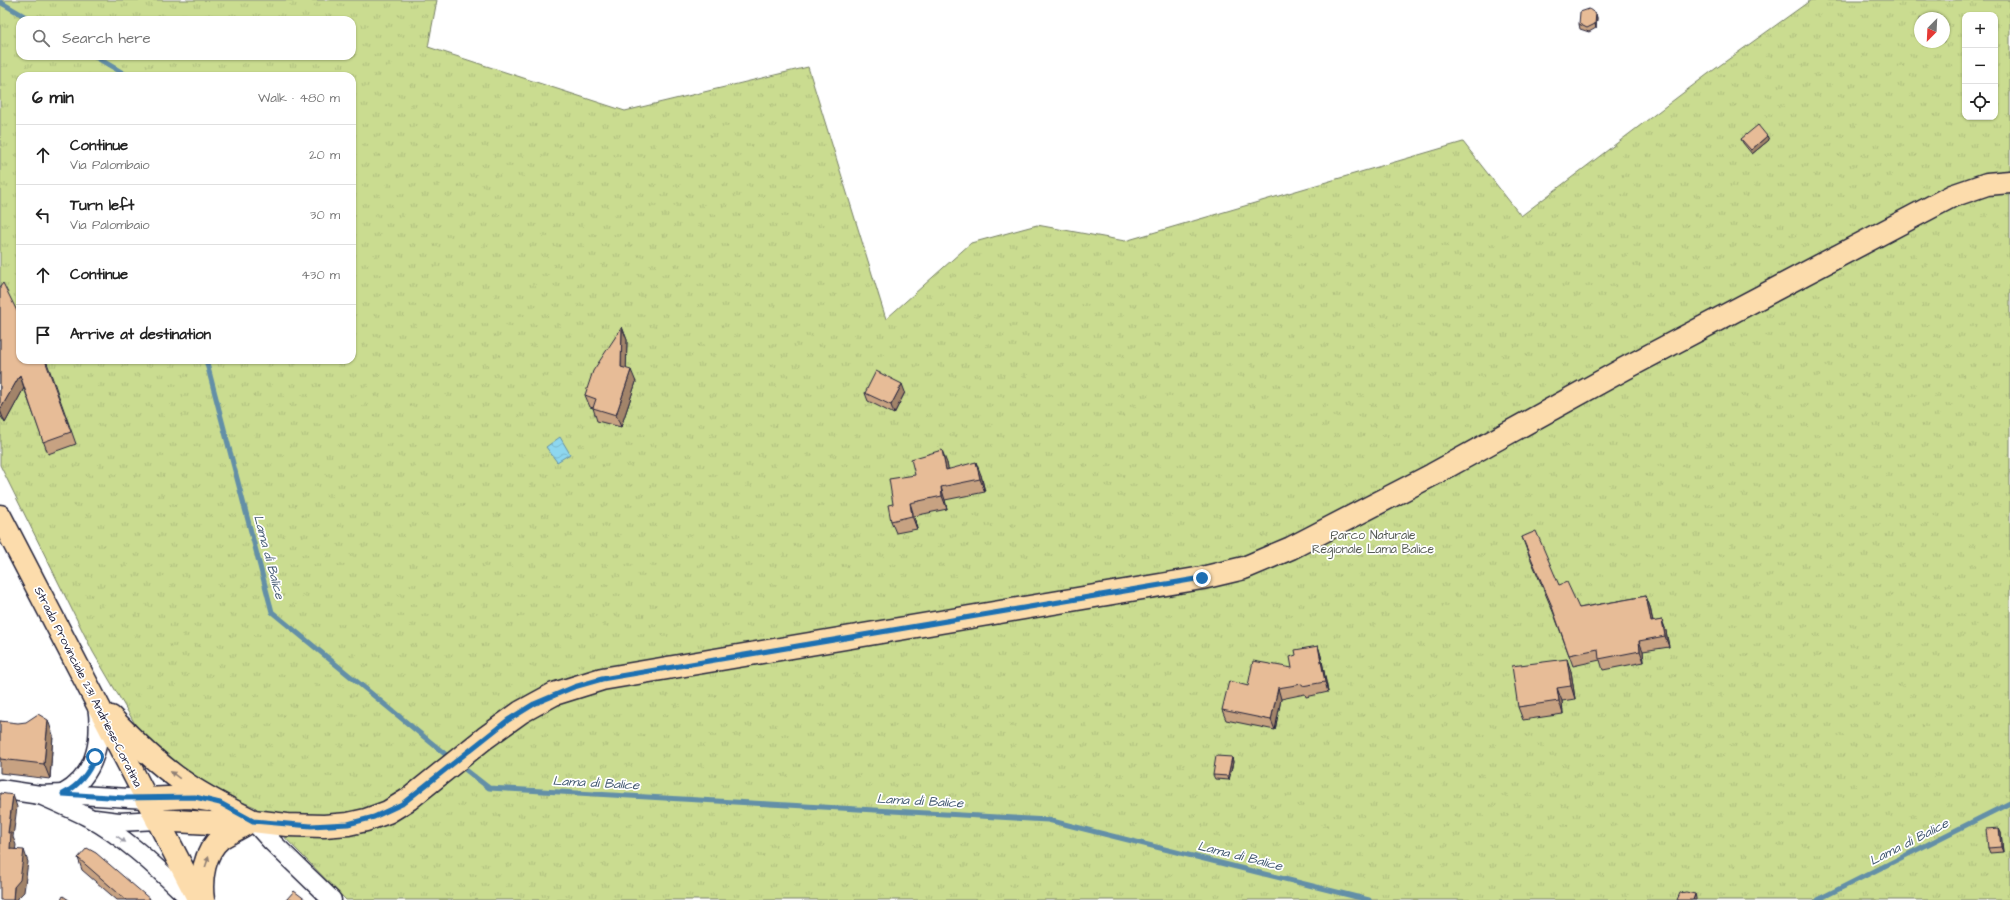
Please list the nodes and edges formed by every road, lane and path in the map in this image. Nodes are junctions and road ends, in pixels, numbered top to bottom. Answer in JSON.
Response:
{"nodes":[{"id":1,"x":2010,"y":182,"type":"edge"},
{"id":2,"x":0,"y":516,"type":"edge"},
{"id":3,"x":96,"y":701,"type":"junction"},
{"id":4,"x":0,"y":789,"type":"edge"},
{"id":5,"x":63,"y":794,"type":"junction"},
{"id":6,"x":40,"y":795,"type":"junction"},
{"id":7,"x":146,"y":799,"type":"junction"},
{"id":8,"x":220,"y":803,"type":"junction"},
{"id":9,"x":88,"y":817,"type":"junction"},
{"id":10,"x":157,"y":820,"type":"junction"},
{"id":11,"x":253,"y":821,"type":"junction"},
{"id":12,"x":191,"y":900,"type":"edge"},
{"id":13,"x":199,"y":900,"type":"edge"},
{"id":14,"x":203,"y":900,"type":"edge"},
{"id":15,"x":332,"y":900,"type":"edge"}],
"edges":[{"from":1,"to":11,"type":"main road"},
{"from":2,"to":3,"type":"main road","name":"Strada Provinciale 231 Andriese-Coratina"},
{"from":3,"to":5,"type":"street"},
{"from":3,"to":7,"type":"main road","name":"Strada Provinciale 231 Andriese-Coratina"},
{"from":8,"to":3,"type":"main road","one_way":true},
{"from":4,"to":6,"type":"street"},
{"from":5,"to":6,"type":"street"},
{"from":5,"to":7,"type":"street"},
{"from":6,"to":9,"type":"street"},
{"from":7,"to":8,"type":"main road"},
{"from":7,"to":10,"type":"main road","name":"Strada Provinciale 231 Andriese-Coratina"},
{"from":8,"to":11,"type":"main road"},
{"from":9,"to":10,"type":"street"},
{"from":9,"to":12,"type":"street","one_way":true},
{"from":10,"to":11,"type":"main road"},
{"from":10,"to":13,"type":"main road","name":"Strada Provinciale 231 Andriese-Coratina"},
{"from":14,"to":11,"type":"main road","one_way":true},
{"from":11,"to":15,"type":"street"}]}
